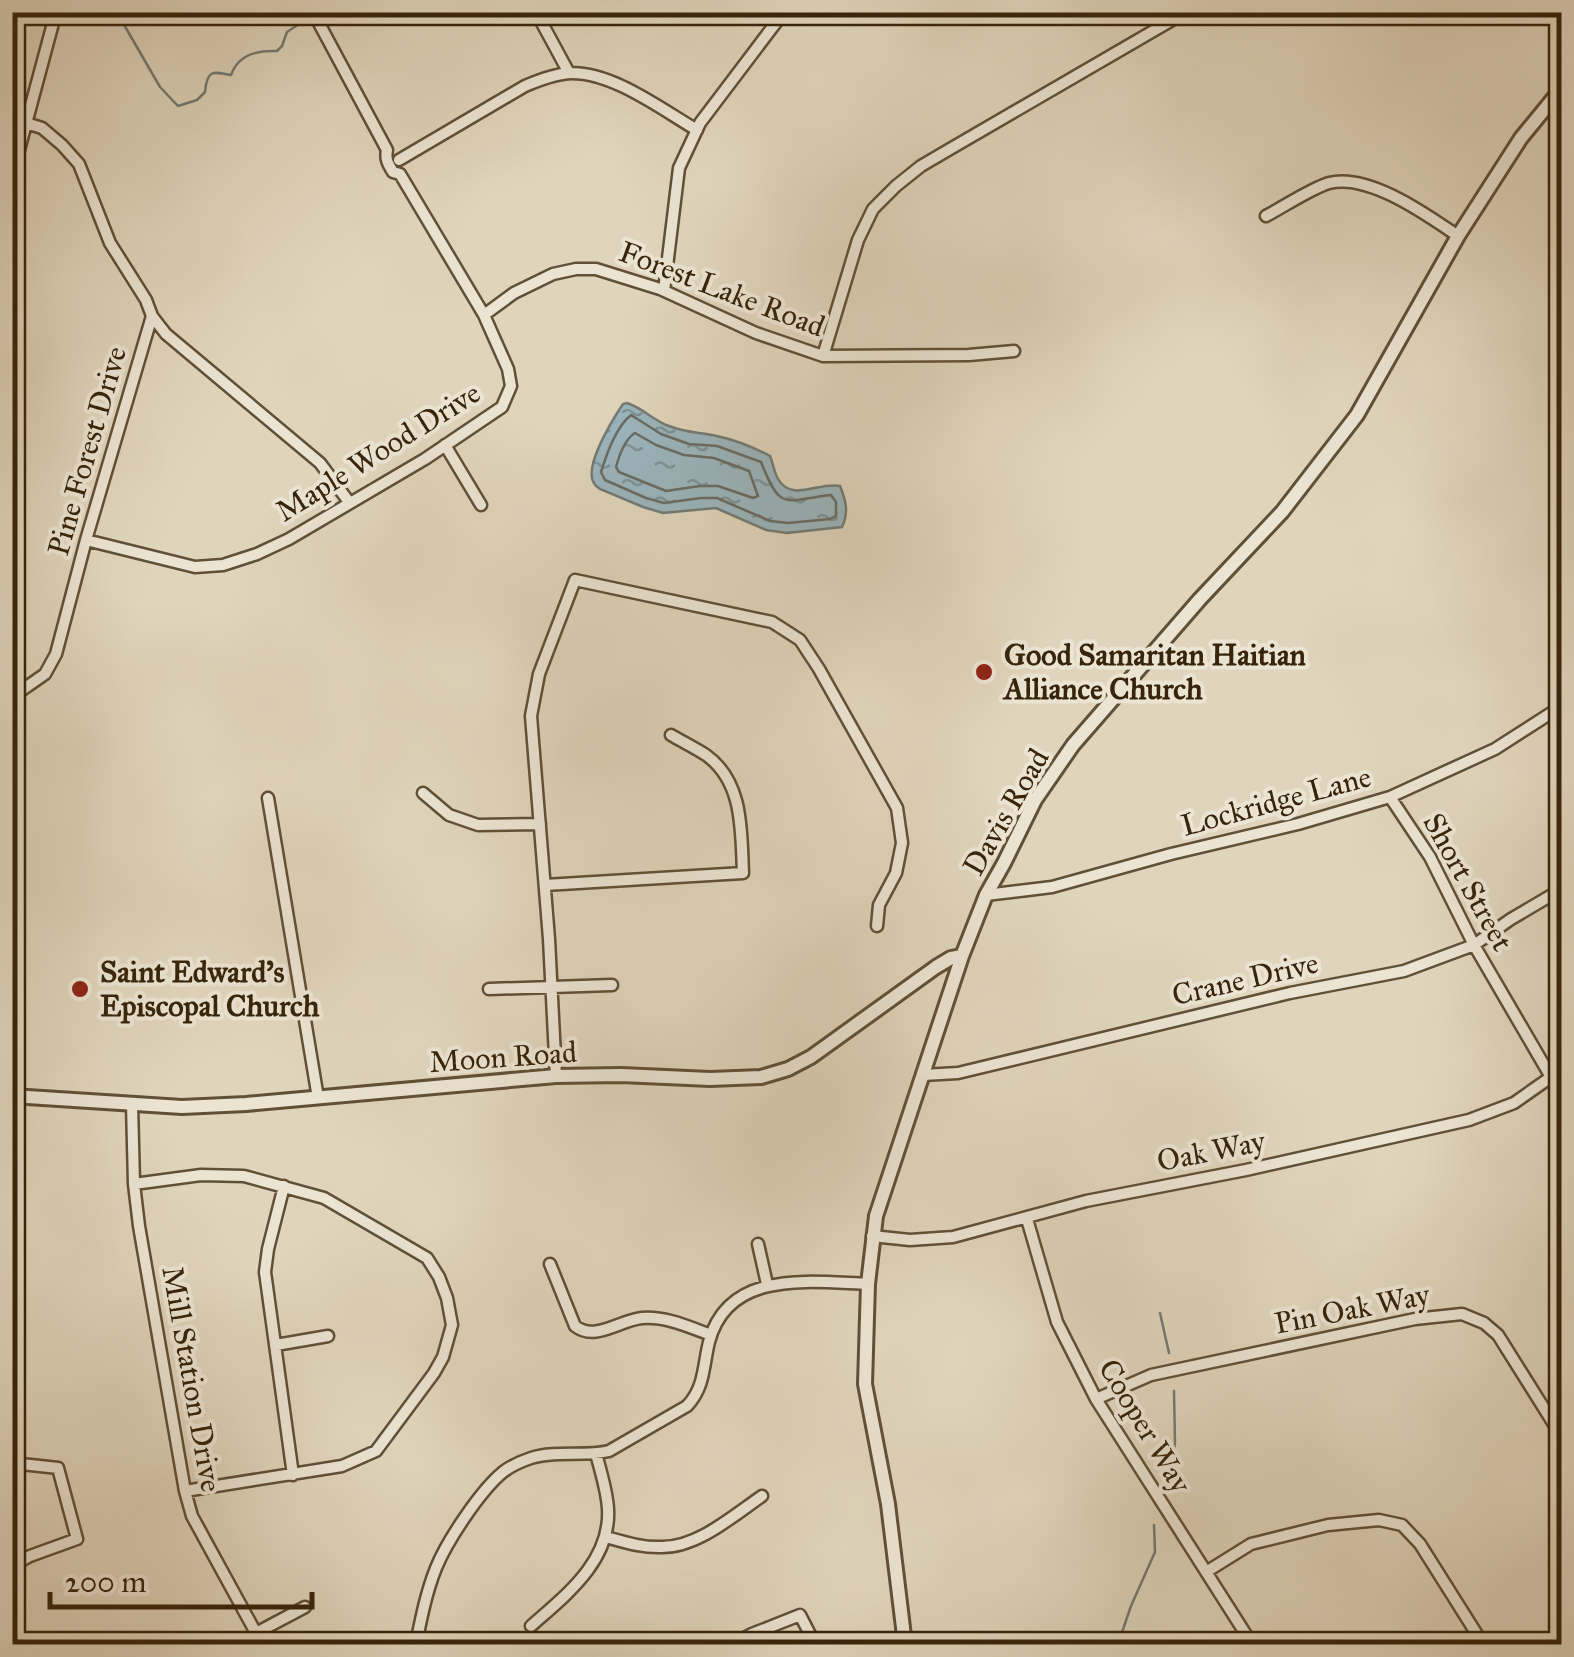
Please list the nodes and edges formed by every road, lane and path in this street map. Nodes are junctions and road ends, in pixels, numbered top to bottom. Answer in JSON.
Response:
{"nodes":[{"id":1,"x":56,"y":12,"type":"edge"},
{"id":2,"x":313,"y":12,"type":"edge"},
{"id":3,"x":536,"y":12,"type":"edge"},
{"id":4,"x":784,"y":12,"type":"edge"},
{"id":5,"x":1186,"y":12,"type":"edge"},
{"id":6,"x":569,"y":73,"type":"junction"},
{"id":7,"x":1562,"y":88,"type":"edge"},
{"id":8,"x":26,"y":124,"type":"junction"},
{"id":9,"x":697,"y":130,"type":"junction"},
{"id":10,"x":386,"y":150,"type":"junction"},
{"id":11,"x":400,"y":160,"type":"junction"},
{"id":12,"x":400,"y":174,"type":"junction"},
{"id":13,"x":12,"y":176,"type":"edge"},
{"id":14,"x":1266,"y":216,"type":"dead end"},
{"id":15,"x":1458,"y":236,"type":"junction"},
{"id":16,"x":664,"y":291,"type":"junction"},
{"id":17,"x":484,"y":315,"type":"junction"},
{"id":18,"x":152,"y":316,"type":"junction"},
{"id":19,"x":1014,"y":351,"type":"dead end"},
{"id":20,"x":824,"y":356,"type":"junction"},
{"id":21,"x":445,"y":445,"type":"junction"},
{"id":22,"x":349,"y":502,"type":"junction"},
{"id":23,"x":481,"y":505,"type":"dead end"},
{"id":24,"x":86,"y":540,"type":"junction"},
{"id":25,"x":12,"y":697,"type":"edge"},
{"id":26,"x":1562,"y":706,"type":"edge"},
{"id":27,"x":671,"y":735,"type":"dead end"},
{"id":28,"x":422,"y":794,"type":"dead end"},
{"id":29,"x":1390,"y":797,"type":"junction"},
{"id":30,"x":268,"y":798,"type":"dead end"},
{"id":31,"x":540,"y":824,"type":"junction"},
{"id":32,"x":545,"y":885,"type":"junction"},
{"id":33,"x":1562,"y":889,"type":"edge"},
{"id":34,"x":986,"y":896,"type":"junction"},
{"id":35,"x":877,"y":926,"type":"dead end"},
{"id":36,"x":1474,"y":945,"type":"junction"},
{"id":37,"x":962,"y":956,"type":"junction"},
{"id":38,"x":612,"y":986,"type":"dead end"},
{"id":39,"x":551,"y":987,"type":"junction"},
{"id":40,"x":489,"y":988,"type":"dead end"},
{"id":41,"x":923,"y":1075,"type":"junction"},
{"id":42,"x":556,"y":1076,"type":"junction"},
{"id":43,"x":1551,"y":1078,"type":"junction"},
{"id":44,"x":12,"y":1096,"type":"edge"},
{"id":45,"x":1562,"y":1096,"type":"edge"},
{"id":46,"x":318,"y":1098,"type":"junction"},
{"id":47,"x":132,"y":1104,"type":"junction"},
{"id":48,"x":134,"y":1184,"type":"junction"},
{"id":49,"x":284,"y":1186,"type":"junction"},
{"id":50,"x":1028,"y":1218,"type":"junction"},
{"id":51,"x":872,"y":1236,"type":"junction"},
{"id":52,"x":758,"y":1244,"type":"dead end"},
{"id":53,"x":550,"y":1264,"type":"dead end"},
{"id":54,"x":767,"y":1284,"type":"junction"},
{"id":55,"x":868,"y":1284,"type":"junction"},
{"id":56,"x":711,"y":1335,"type":"junction"},
{"id":57,"x":328,"y":1336,"type":"dead end"},
{"id":58,"x":276,"y":1344,"type":"junction"},
{"id":59,"x":1096,"y":1399,"type":"junction"},
{"id":60,"x":1562,"y":1437,"type":"edge"},
{"id":61,"x":596,"y":1454,"type":"junction"},
{"id":62,"x":12,"y":1464,"type":"edge"},
{"id":63,"x":293,"y":1475,"type":"junction"},
{"id":64,"x":185,"y":1491,"type":"junction"},
{"id":65,"x":762,"y":1496,"type":"dead end"},
{"id":66,"x":606,"y":1537,"type":"junction"},
{"id":67,"x":12,"y":1566,"type":"edge"},
{"id":68,"x":1206,"y":1572,"type":"junction"},
{"id":69,"x":304,"y":1607,"type":"dead end"},
{"id":70,"x":531,"y":1626,"type":"dead end"},
{"id":71,"x":256,"y":1633,"type":"junction"},
{"id":72,"x":262,"y":1644,"type":"edge"},
{"id":73,"x":416,"y":1644,"type":"edge"},
{"id":74,"x":733,"y":1644,"type":"edge"},
{"id":75,"x":814,"y":1644,"type":"edge"},
{"id":76,"x":905,"y":1644,"type":"edge"},
{"id":77,"x":1252,"y":1644,"type":"edge"},
{"id":78,"x":1483,"y":1644,"type":"edge"}],
"edges":[{"from":1,"to":8,"type":"street"},
{"from":2,"to":10,"type":"street","name":"Maple Wood Drive"},
{"from":3,"to":6,"type":"street"},
{"from":4,"to":9,"type":"street"},
{"from":5,"to":20,"type":"street"},
{"from":6,"to":9,"type":"street"},
{"from":6,"to":11,"type":"street"},
{"from":7,"to":15,"type":"street","name":"Davis Road"},
{"from":8,"to":13,"type":"street"},
{"from":8,"to":18,"type":"street"},
{"from":9,"to":16,"type":"street"},
{"from":10,"to":11,"type":"street","name":"Maple Wood Drive"},
{"from":10,"to":12,"type":"street","name":"Maple Wood Drive"},
{"from":11,"to":12,"type":"street"},
{"from":12,"to":17,"type":"street","name":"Maple Wood Drive"},
{"from":14,"to":15,"type":"street"},
{"from":15,"to":34,"type":"street","name":"Davis Road"},
{"from":16,"to":17,"type":"street","name":"Forest Lake Road"},
{"from":16,"to":20,"type":"street","name":"Forest Lake Road"},
{"from":17,"to":21,"type":"street","name":"Maple Wood Drive"},
{"from":18,"to":22,"type":"street"},
{"from":18,"to":24,"type":"street","name":"Pine Forest Drive"},
{"from":19,"to":20,"type":"street","name":"Forest Lake Road"},
{"from":21,"to":22,"type":"street","name":"Maple Wood Drive"},
{"from":21,"to":23,"type":"street"},
{"from":22,"to":24,"type":"street","name":"Maple Wood Drive"},
{"from":24,"to":25,"type":"street","name":"Pine Forest Drive"},
{"from":26,"to":29,"type":"street","name":"Lockridge Lane"},
{"from":27,"to":32,"type":"street"},
{"from":28,"to":31,"type":"street"},
{"from":29,"to":34,"type":"street","name":"Lockridge Lane"},
{"from":29,"to":36,"type":"street","name":"Short Street"},
{"from":30,"to":46,"type":"street"},
{"from":31,"to":32,"type":"street"},
{"from":31,"to":35,"type":"street"},
{"from":32,"to":39,"type":"street"},
{"from":33,"to":36,"type":"street","name":"Crane Drive"},
{"from":34,"to":37,"type":"street","name":"Davis Road"},
{"from":36,"to":41,"type":"street","name":"Crane Drive"},
{"from":36,"to":43,"type":"street","name":"Short Street"},
{"from":37,"to":41,"type":"street","name":"Davis Road"},
{"from":37,"to":42,"type":"street","name":"Moon Road"},
{"from":38,"to":39,"type":"street"},
{"from":39,"to":40,"type":"street"},
{"from":39,"to":42,"type":"street"},
{"from":41,"to":51,"type":"street","name":"Davis Road"},
{"from":42,"to":46,"type":"street","name":"Moon Road"},
{"from":43,"to":45,"type":"street","name":"Short Street"},
{"from":43,"to":50,"type":"street","name":"Oak Way"},
{"from":44,"to":47,"type":"street","name":"Moon Road"},
{"from":46,"to":47,"type":"street","name":"Moon Road"},
{"from":47,"to":48,"type":"street","name":"Mill Station Drive"},
{"from":48,"to":49,"type":"street"},
{"from":48,"to":64,"type":"street","name":"Mill Station Drive"},
{"from":49,"to":58,"type":"street"},
{"from":49,"to":63,"type":"street"},
{"from":50,"to":51,"type":"street","name":"Oak Way"},
{"from":50,"to":59,"type":"street","name":"Cooper Way"},
{"from":51,"to":55,"type":"street","name":"Davis Road"},
{"from":52,"to":54,"type":"street"},
{"from":53,"to":56,"type":"street"},
{"from":54,"to":55,"type":"street"},
{"from":54,"to":56,"type":"street"},
{"from":55,"to":76,"type":"street","name":"Davis Road"},
{"from":56,"to":61,"type":"street"},
{"from":57,"to":58,"type":"street"},
{"from":58,"to":63,"type":"street"},
{"from":59,"to":60,"type":"street","name":"Pin Oak Way"},
{"from":59,"to":68,"type":"street","name":"Cooper Way"},
{"from":61,"to":66,"type":"street"},
{"from":61,"to":73,"type":"street"},
{"from":62,"to":67,"type":"street"},
{"from":63,"to":64,"type":"street"},
{"from":64,"to":71,"type":"street","name":"Mill Station Drive"},
{"from":65,"to":66,"type":"street"},
{"from":66,"to":70,"type":"street"},
{"from":68,"to":77,"type":"street","name":"Cooper Way"},
{"from":68,"to":78,"type":"street"},
{"from":69,"to":71,"type":"street"},
{"from":71,"to":72,"type":"street","name":"Mill Station Drive"},
{"from":74,"to":75,"type":"street"}]}
